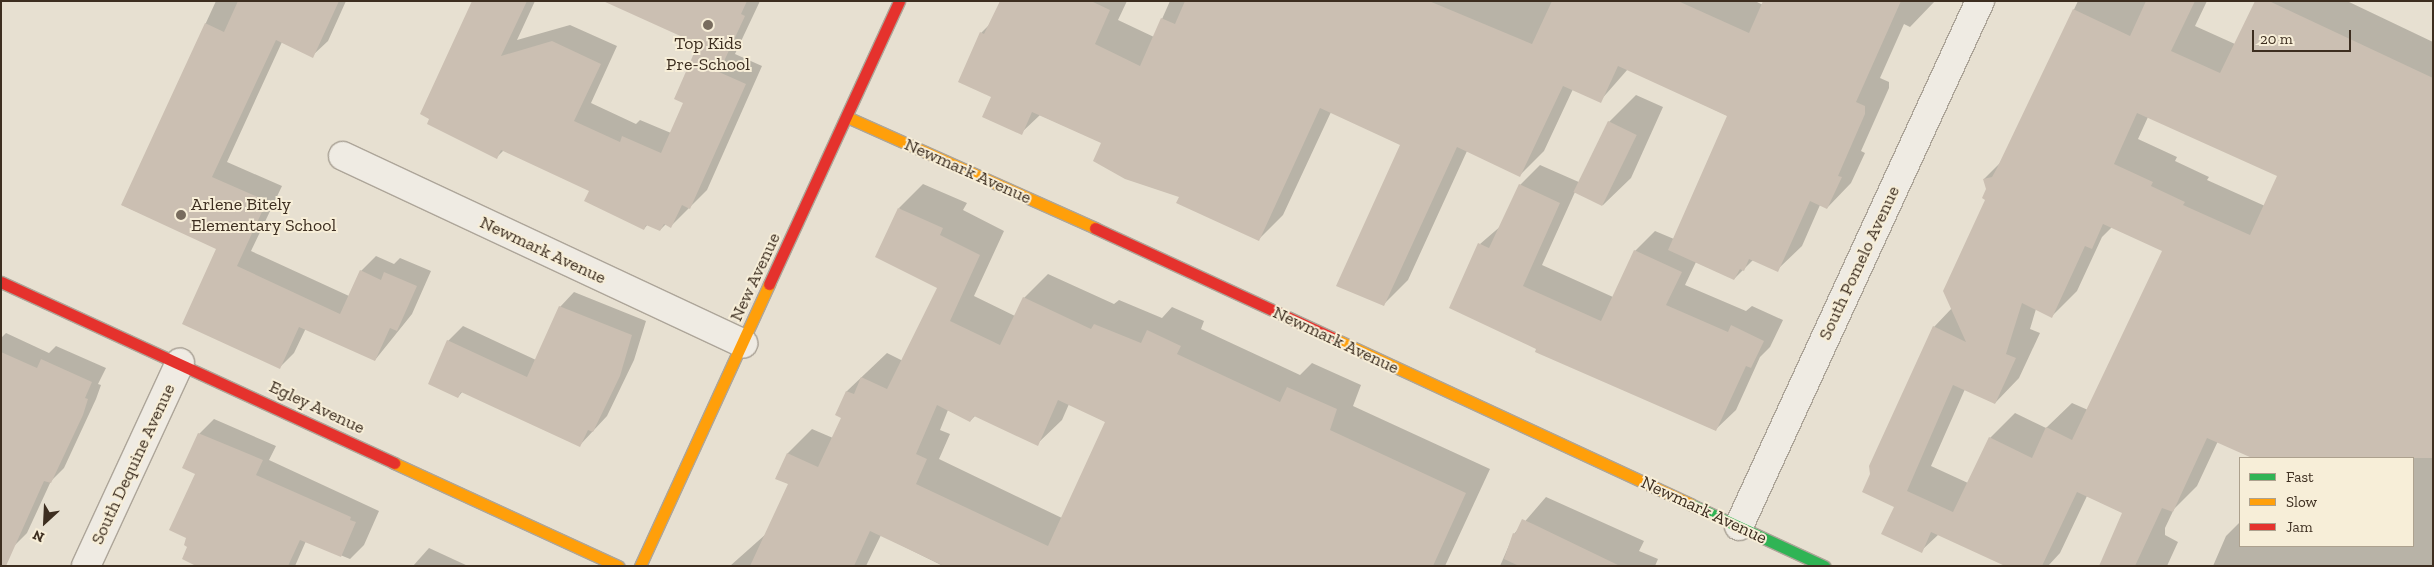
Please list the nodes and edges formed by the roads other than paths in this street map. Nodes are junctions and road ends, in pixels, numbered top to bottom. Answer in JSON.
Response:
{"nodes":[{"id":1,"x":899,"y":1,"type":"edge"},
{"id":2,"x":1980,"y":1,"type":"edge"},
{"id":3,"x":847,"y":117,"type":"junction"},
{"id":4,"x":343,"y":156,"type":"dead end"},
{"id":5,"x":1,"y":282,"type":"edge"},
{"id":6,"x":743,"y":343,"type":"junction"},
{"id":7,"x":180,"y":363,"type":"junction"},
{"id":8,"x":1739,"y":526,"type":"junction"},
{"id":9,"x":86,"y":566,"type":"edge"},
{"id":10,"x":618,"y":566,"type":"edge"},
{"id":11,"x":640,"y":566,"type":"edge"},
{"id":12,"x":1824,"y":566,"type":"edge"}],
"edges":[{"from":1,"to":3,"type":"street","name":"New Avenue"},
{"from":2,"to":8,"type":"street","name":"South Pomelo Avenue"},
{"from":3,"to":6,"type":"street","name":"New Avenue"},
{"from":3,"to":8,"type":"street","name":"Newmark Avenue"},
{"from":4,"to":6,"type":"street","name":"Newmark Avenue"},
{"from":5,"to":7,"type":"street","name":"Egley Avenue"},
{"from":6,"to":11,"type":"street","name":"New Avenue"},
{"from":7,"to":9,"type":"street","name":"South Dequine Avenue"},
{"from":7,"to":10,"type":"street","name":"Egley Avenue"},
{"from":8,"to":12,"type":"street","name":"Newmark Avenue"}]}
